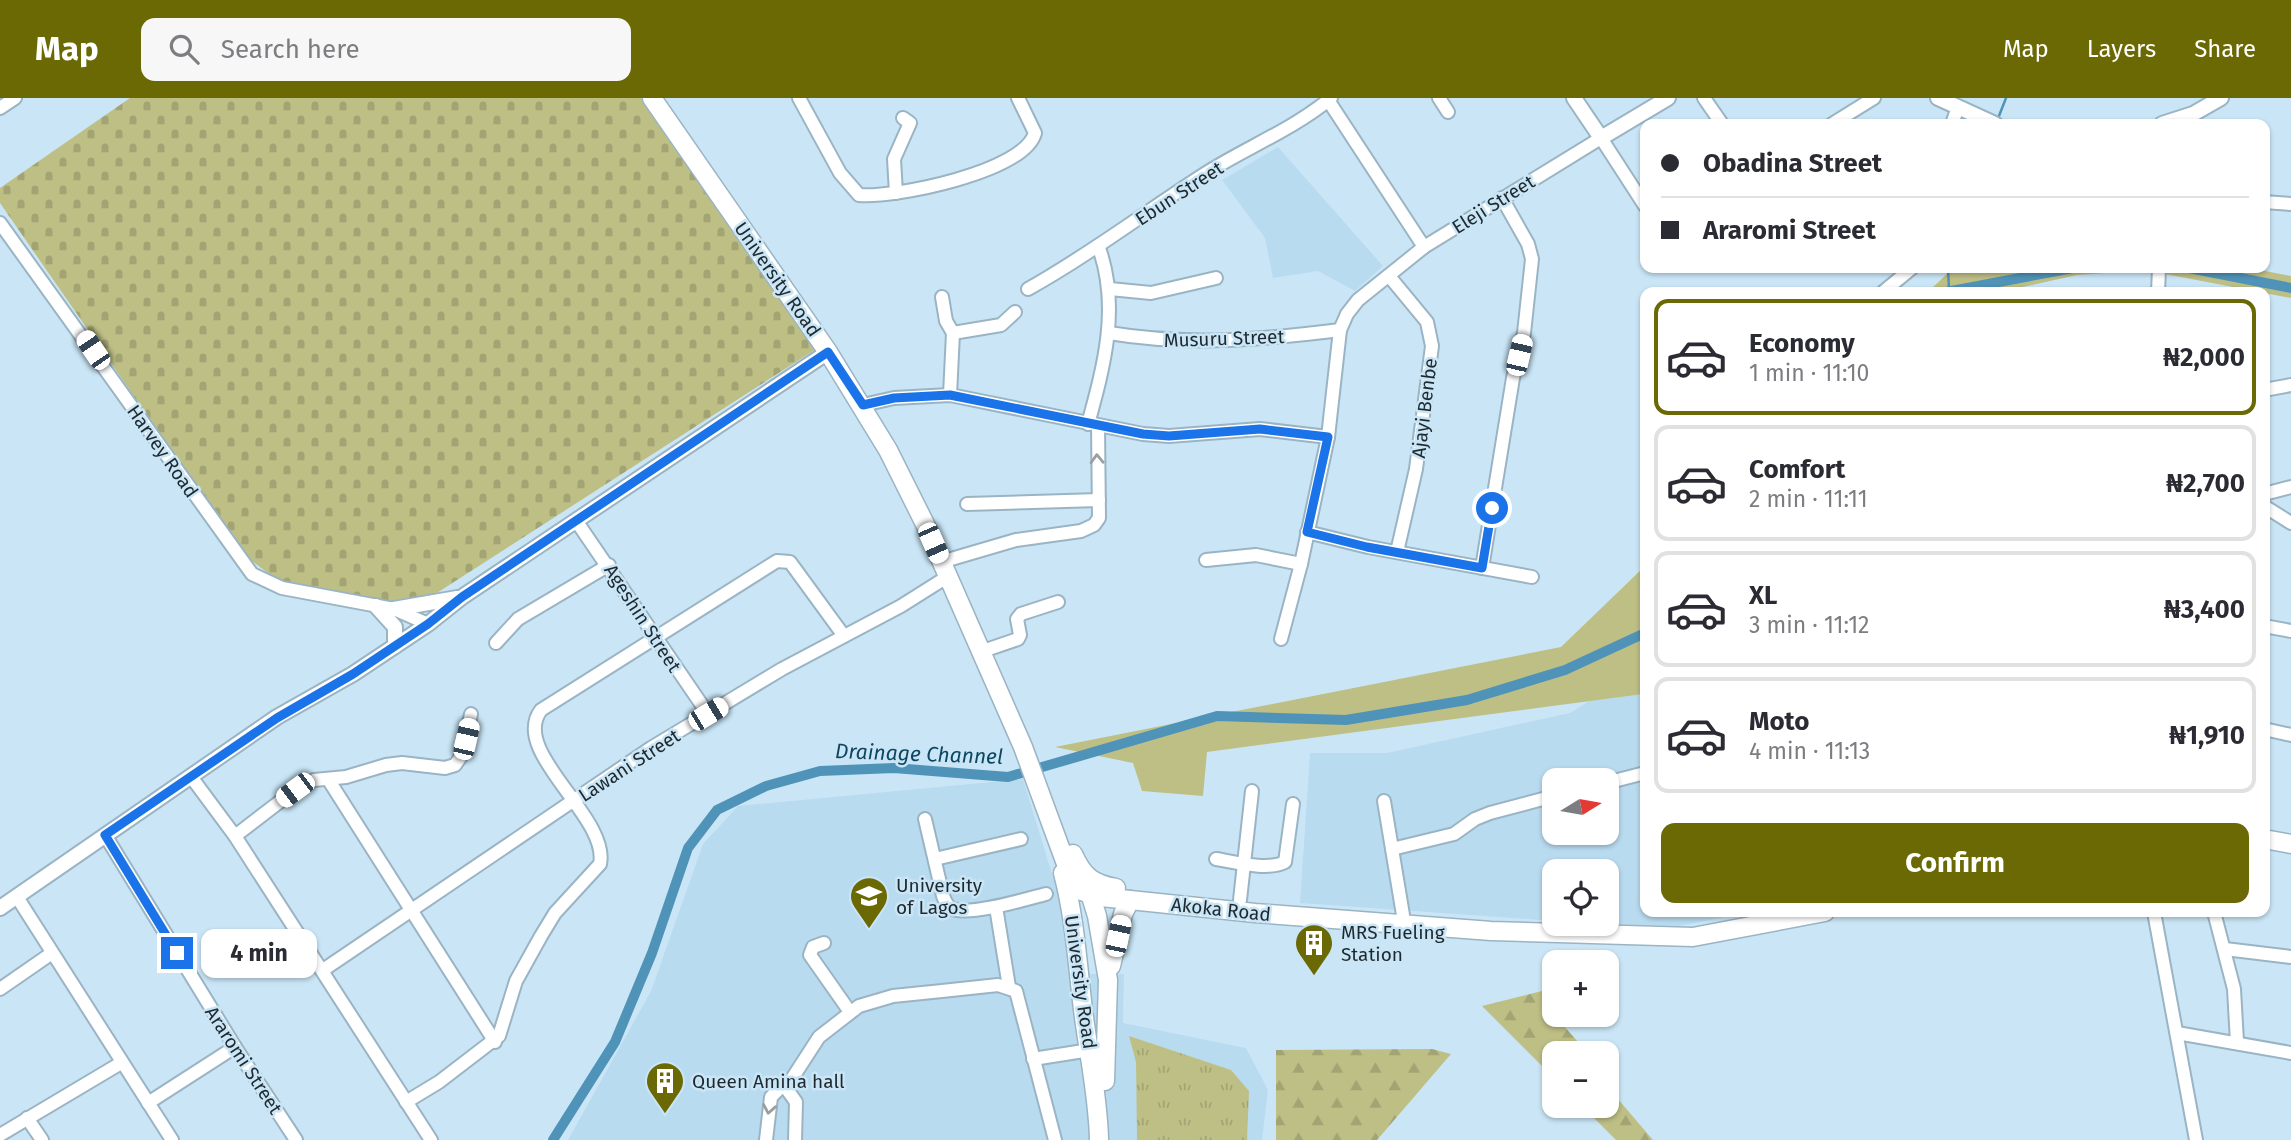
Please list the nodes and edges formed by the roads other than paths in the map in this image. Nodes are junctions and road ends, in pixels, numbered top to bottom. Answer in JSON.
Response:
{"nodes":[{"id":1,"x":15,"y":98,"type":"edge"},
{"id":2,"x":652,"y":98,"type":"edge"},
{"id":3,"x":799,"y":98,"type":"edge"},
{"id":4,"x":1018,"y":98,"type":"edge"},
{"id":5,"x":1439,"y":98,"type":"edge"},
{"id":6,"x":1574,"y":98,"type":"edge"},
{"id":7,"x":1668,"y":98,"type":"edge"},
{"id":8,"x":1704,"y":98,"type":"edge"},
{"id":9,"x":1874,"y":98,"type":"edge"},
{"id":10,"x":1938,"y":98,"type":"edge"},
{"id":11,"x":2221,"y":98,"type":"edge"},
{"id":12,"x":1329,"y":99,"type":"edge"},
{"id":13,"x":1958,"y":107,"type":"junction"},
{"id":14,"x":0,"y":108,"type":"edge"},
{"id":15,"x":1448,"y":112,"type":"dead end"},
{"id":16,"x":904,"y":118,"type":"dead end"},
{"id":17,"x":1719,"y":119,"type":"edge"},
{"id":18,"x":1840,"y":119,"type":"edge"},
{"id":19,"x":1954,"y":119,"type":"edge"},
{"id":20,"x":1984,"y":119,"type":"edge"},
{"id":21,"x":2190,"y":119,"type":"edge"},
{"id":22,"x":1601,"y":138,"type":"junction"},
{"id":23,"x":896,"y":193,"type":"junction"},
{"id":24,"x":1502,"y":198,"type":"junction"},
{"id":25,"x":1640,"y":198,"type":"edge"},
{"id":26,"x":2270,"y":202,"type":"edge"},
{"id":27,"x":2291,"y":204,"type":"edge"},
{"id":28,"x":0,"y":223,"type":"edge"},
{"id":29,"x":1424,"y":247,"type":"junction"},
{"id":30,"x":1099,"y":248,"type":"junction"},
{"id":31,"x":1906,"y":273,"type":"edge"},
{"id":32,"x":1389,"y":276,"type":"junction"},
{"id":33,"x":1216,"y":278,"type":"dead end"},
{"id":34,"x":1889,"y":287,"type":"edge"},
{"id":35,"x":1028,"y":289,"type":"dead end"},
{"id":36,"x":1110,"y":289,"type":"junction"},
{"id":37,"x":942,"y":297,"type":"dead end"},
{"id":38,"x":1015,"y":312,"type":"dead end"},
{"id":39,"x":1340,"y":330,"type":"junction"},
{"id":40,"x":953,"y":333,"type":"junction"},
{"id":41,"x":1109,"y":333,"type":"junction"},
{"id":42,"x":828,"y":352,"type":"junction"},
{"id":43,"x":2291,"y":385,"type":"edge"},
{"id":44,"x":2270,"y":389,"type":"edge"},
{"id":45,"x":950,"y":395,"type":"junction"},
{"id":46,"x":863,"y":405,"type":"junction"},
{"id":47,"x":1093,"y":425,"type":"junction"},
{"id":48,"x":1328,"y":437,"type":"junction"},
{"id":49,"x":2291,"y":487,"type":"edge"},
{"id":50,"x":2270,"y":492,"type":"edge"},
{"id":51,"x":1099,"y":500,"type":"junction"},
{"id":52,"x":967,"y":504,"type":"dead end"},
{"id":53,"x":2270,"y":510,"type":"edge"},
{"id":54,"x":577,"y":522,"type":"junction"},
{"id":55,"x":2291,"y":523,"type":"edge"},
{"id":56,"x":1307,"y":532,"type":"junction"},
{"id":57,"x":1397,"y":552,"type":"junction"},
{"id":58,"x":1206,"y":560,"type":"dead end"},
{"id":59,"x":1301,"y":564,"type":"junction"},
{"id":60,"x":609,"y":565,"type":"junction"},
{"id":61,"x":1482,"y":568,"type":"junction"},
{"id":62,"x":944,"y":570,"type":"junction"},
{"id":63,"x":1532,"y":577,"type":"dead end"},
{"id":64,"x":462,"y":597,"type":"junction"},
{"id":65,"x":1058,"y":603,"type":"dead end"},
{"id":66,"x":376,"y":606,"type":"junction"},
{"id":67,"x":394,"y":609,"type":"junction"},
{"id":68,"x":428,"y":624,"type":"junction"},
{"id":69,"x":2270,"y":627,"type":"edge"},
{"id":70,"x":2291,"y":631,"type":"edge"},
{"id":71,"x":844,"y":636,"type":"junction"},
{"id":72,"x":653,"y":637,"type":"junction"},
{"id":73,"x":1281,"y":639,"type":"dead end"},
{"id":74,"x":496,"y":643,"type":"dead end"},
{"id":75,"x":395,"y":646,"type":"junction"},
{"id":76,"x":980,"y":652,"type":"junction"},
{"id":77,"x":471,"y":714,"type":"dead end"},
{"id":78,"x":708,"y":714,"type":"junction"},
{"id":79,"x":2270,"y":730,"type":"edge"},
{"id":80,"x":2291,"y":735,"type":"edge"},
{"id":81,"x":1033,"y":772,"type":"junction"},
{"id":82,"x":1640,"y":774,"type":"edge"},
{"id":83,"x":192,"y":778,"type":"junction"},
{"id":84,"x":328,"y":779,"type":"junction"},
{"id":85,"x":1619,"y":780,"type":"edge"},
{"id":86,"x":1252,"y":791,"type":"dead end"},
{"id":87,"x":1542,"y":799,"type":"edge"},
{"id":88,"x":573,"y":801,"type":"junction"},
{"id":89,"x":1384,"y":801,"type":"dead end"},
{"id":90,"x":1293,"y":804,"type":"dead end"},
{"id":91,"x":925,"y":819,"type":"dead end"},
{"id":92,"x":1051,"y":825,"type":"junction"},
{"id":93,"x":2270,"y":829,"type":"edge"},
{"id":94,"x":2291,"y":832,"type":"edge"},
{"id":95,"x":105,"y":835,"type":"junction"},
{"id":96,"x":235,"y":836,"type":"junction"},
{"id":97,"x":1021,"y":839,"type":"dead end"},
{"id":98,"x":2270,"y":840,"type":"edge"},
{"id":99,"x":2291,"y":844,"type":"edge"},
{"id":100,"x":1392,"y":849,"type":"junction"},
{"id":101,"x":934,"y":859,"type":"junction"},
{"id":102,"x":1216,"y":859,"type":"dead end"},
{"id":103,"x":1245,"y":863,"type":"junction"},
{"id":104,"x":1079,"y":867,"type":"junction"},
{"id":105,"x":1109,"y":886,"type":"junction"},
{"id":106,"x":1046,"y":894,"type":"dead end"},
{"id":107,"x":1091,"y":895,"type":"junction"},
{"id":108,"x":17,"y":897,"type":"junction"},
{"id":109,"x":1130,"y":900,"type":"junction"},
{"id":110,"x":1240,"y":900,"type":"junction"},
{"id":111,"x":996,"y":907,"type":"junction"},
{"id":112,"x":0,"y":908,"type":"edge"},
{"id":113,"x":412,"y":911,"type":"junction"},
{"id":114,"x":1403,"y":915,"type":"junction"},
{"id":115,"x":1760,"y":917,"type":"edge"},
{"id":116,"x":1792,"y":917,"type":"edge"},
{"id":117,"x":2155,"y":917,"type":"edge"},
{"id":118,"x":2215,"y":917,"type":"edge"},
{"id":119,"x":1542,"y":922,"type":"edge"},
{"id":120,"x":1619,"y":927,"type":"edge"},
{"id":121,"x":1692,"y":932,"type":"junction"},
{"id":122,"x":1077,"y":939,"type":"junction"},
{"id":123,"x":824,"y":943,"type":"dead end"},
{"id":124,"x":2225,"y":949,"type":"junction"},
{"id":125,"x":52,"y":953,"type":"junction"},
{"id":126,"x":2291,"y":957,"type":"edge"},
{"id":127,"x":323,"y":970,"type":"junction"},
{"id":128,"x":1108,"y":980,"type":"junction"},
{"id":129,"x":1009,"y":987,"type":"junction"},
{"id":130,"x":0,"y":989,"type":"edge"},
{"id":131,"x":1082,"y":1001,"type":"junction"},
{"id":132,"x":1107,"y":1006,"type":"junction"},
{"id":133,"x":850,"y":1012,"type":"junction"},
{"id":134,"x":2177,"y":1033,"type":"junction"},
{"id":135,"x":495,"y":1042,"type":"junction"},
{"id":136,"x":2237,"y":1042,"type":"junction"},
{"id":137,"x":235,"y":1047,"type":"junction"},
{"id":138,"x":1090,"y":1051,"type":"junction"},
{"id":139,"x":2291,"y":1053,"type":"edge"},
{"id":140,"x":1033,"y":1059,"type":"junction"},
{"id":141,"x":121,"y":1063,"type":"junction"},
{"id":142,"x":786,"y":1088,"type":"junction"},
{"id":143,"x":406,"y":1102,"type":"junction"},
{"id":144,"x":148,"y":1103,"type":"junction"},
{"id":145,"x":27,"y":1118,"type":"junction"},
{"id":146,"x":0,"y":1135,"type":"edge"},
{"id":147,"x":41,"y":1140,"type":"edge"},
{"id":148,"x":172,"y":1140,"type":"edge"},
{"id":149,"x":296,"y":1140,"type":"edge"},
{"id":150,"x":431,"y":1140,"type":"edge"},
{"id":151,"x":766,"y":1140,"type":"edge"},
{"id":152,"x":795,"y":1140,"type":"edge"},
{"id":153,"x":1055,"y":1140,"type":"edge"},
{"id":154,"x":1099,"y":1140,"type":"edge"},
{"id":155,"x":1108,"y":1140,"type":"edge"},
{"id":156,"x":2196,"y":1140,"type":"edge"}],
"edges":[{"from":1,"to":14,"type":"street"},
{"from":2,"to":42,"type":"main road","name":"University Road"},
{"from":3,"to":23,"type":"street"},
{"from":4,"to":23,"type":"street"},
{"from":5,"to":15,"type":"street"},
{"from":6,"to":22,"type":"street"},
{"from":7,"to":22,"type":"street"},
{"from":8,"to":17,"type":"street"},
{"from":9,"to":18,"type":"street"},
{"from":10,"to":13,"type":"street"},
{"from":11,"to":21,"type":"street"},
{"from":12,"to":29,"type":"street"},
{"from":12,"to":30,"type":"street","name":"Ebun Street"},
{"from":13,"to":19,"type":"street"},
{"from":13,"to":20,"type":"street"},
{"from":16,"to":23,"type":"street"},
{"from":22,"to":24,"type":"street","name":"Eleji Street"},
{"from":22,"to":25,"type":"street"},
{"from":24,"to":29,"type":"street","name":"Eleji Street"},
{"from":24,"to":61,"type":"street"},
{"from":26,"to":27,"type":"street"},
{"from":28,"to":66,"type":"street","name":"Harvey Road"},
{"from":29,"to":32,"type":"street","name":"Eleji Street"},
{"from":30,"to":35,"type":"street","name":"Ebun Street"},
{"from":30,"to":36,"type":"street"},
{"from":31,"to":34,"type":"street"},
{"from":32,"to":39,"type":"street","name":"Eleji Street"},
{"from":32,"to":57,"type":"street","name":"Ajayi Benbe"},
{"from":33,"to":36,"type":"street"},
{"from":36,"to":41,"type":"street"},
{"from":37,"to":40,"type":"street"},
{"from":38,"to":40,"type":"street"},
{"from":39,"to":41,"type":"street","name":"Musuru Street"},
{"from":39,"to":48,"type":"street"},
{"from":40,"to":45,"type":"street"},
{"from":41,"to":47,"type":"street"},
{"from":42,"to":46,"type":"main road","name":"University Road"},
{"from":42,"to":54,"type":"street"},
{"from":43,"to":44,"type":"street"},
{"from":45,"to":46,"type":"street"},
{"from":45,"to":47,"type":"street"},
{"from":46,"to":62,"type":"main road","name":"University Road"},
{"from":47,"to":48,"type":"street"},
{"from":51,"to":47,"type":"street","one_way":true},
{"from":48,"to":56,"type":"street"},
{"from":49,"to":50,"type":"street"},
{"from":51,"to":52,"type":"street"},
{"from":51,"to":62,"type":"street","name":"Lawani Street"},
{"from":53,"to":55,"type":"street"},
{"from":54,"to":60,"type":"street","name":"Ageshin Street"},
{"from":54,"to":64,"type":"street"},
{"from":56,"to":57,"type":"street"},
{"from":56,"to":59,"type":"street"},
{"from":57,"to":61,"type":"street"},
{"from":58,"to":59,"type":"street"},
{"from":59,"to":73,"type":"street"},
{"from":60,"to":72,"type":"street","name":"Ageshin Street"},
{"from":60,"to":74,"type":"street"},
{"from":61,"to":63,"type":"street"},
{"from":62,"to":71,"type":"street","name":"Lawani Street"},
{"from":62,"to":76,"type":"main road","name":"University Road"},
{"from":64,"to":67,"type":"street"},
{"from":64,"to":68,"type":"street"},
{"from":65,"to":76,"type":"street"},
{"from":66,"to":67,"type":"street","name":"Harvey Road"},
{"from":66,"to":75,"type":"street"},
{"from":67,"to":68,"type":"street","name":"Harvey Road"},
{"from":68,"to":75,"type":"street"},
{"from":69,"to":70,"type":"street"},
{"from":71,"to":72,"type":"street"},
{"from":71,"to":78,"type":"street","name":"Lawani Street"},
{"from":72,"to":78,"type":"street","name":"Ageshin Street"},
{"from":72,"to":88,"type":"street"},
{"from":75,"to":83,"type":"street"},
{"from":76,"to":81,"type":"main road","name":"University Road"},
{"from":77,"to":84,"type":"street"},
{"from":78,"to":88,"type":"street","name":"Lawani Street"},
{"from":79,"to":80,"type":"street"},
{"from":81,"to":92,"type":"main road"},
{"from":81,"to":104,"type":"main road","name":"University Road"},
{"from":82,"to":85,"type":"street"},
{"from":83,"to":95,"type":"street"},
{"from":83,"to":96,"type":"street"},
{"from":84,"to":96,"type":"street"},
{"from":84,"to":113,"type":"street"},
{"from":86,"to":103,"type":"street"},
{"from":87,"to":100,"type":"street"},
{"from":88,"to":113,"type":"street","name":"Lawani Street"},
{"from":88,"to":135,"type":"street"},
{"from":89,"to":100,"type":"street"},
{"from":90,"to":103,"type":"street"},
{"from":91,"to":101,"type":"street"},
{"from":92,"to":107,"type":"main road"},
{"from":92,"to":122,"type":"main road","name":"University Road"},
{"from":93,"to":94,"type":"main road"},
{"from":95,"to":108,"type":"street"},
{"from":95,"to":137,"type":"street","name":"Araromi Street"},
{"from":96,"to":127,"type":"street"},
{"from":97,"to":101,"type":"street"},
{"from":98,"to":99,"type":"main road"},
{"from":100,"to":114,"type":"street"},
{"from":101,"to":111,"type":"street"},
{"from":102,"to":103,"type":"street"},
{"from":103,"to":110,"type":"street"},
{"from":104,"to":105,"type":"main road"},
{"from":104,"to":107,"type":"main road","name":"University Road"},
{"from":105,"to":107,"type":"main road"},
{"from":105,"to":110,"type":"main road"},
{"from":106,"to":111,"type":"street"},
{"from":107,"to":109,"type":"main road","name":"Akoka Road"},
{"from":107,"to":122,"type":"main road"},
{"from":107,"to":128,"type":"main road","name":"University Road"},
{"from":108,"to":112,"type":"street"},
{"from":108,"to":125,"type":"street"},
{"from":109,"to":121,"type":"main road","name":"Akoka Road"},
{"from":109,"to":128,"type":"main road"},
{"from":110,"to":114,"type":"main road"},
{"from":111,"to":129,"type":"street"},
{"from":113,"to":127,"type":"street","name":"Lawani Street"},
{"from":113,"to":135,"type":"street"},
{"from":114,"to":119,"type":"main road"},
{"from":115,"to":121,"type":"main road"},
{"from":116,"to":121,"type":"main road","name":"Akoka Road"},
{"from":117,"to":134,"type":"street"},
{"from":118,"to":124,"type":"street"},
{"from":120,"to":121,"type":"main road"},
{"from":122,"to":131,"type":"main road","name":"University Road"},
{"from":123,"to":133,"type":"street"},
{"from":124,"to":126,"type":"street"},
{"from":124,"to":136,"type":"street"},
{"from":125,"to":130,"type":"street"},
{"from":125,"to":141,"type":"street"},
{"from":127,"to":143,"type":"street"},
{"from":128,"to":132,"type":"main road","name":"University Road"},
{"from":129,"to":133,"type":"street"},
{"from":129,"to":140,"type":"street"},
{"from":131,"to":132,"type":"main road"},
{"from":131,"to":138,"type":"main road","name":"University Road"},
{"from":132,"to":155,"type":"main road","name":"University Road"},
{"from":133,"to":142,"type":"street"},
{"from":134,"to":136,"type":"street"},
{"from":134,"to":156,"type":"street"},
{"from":135,"to":143,"type":"street"},
{"from":136,"to":139,"type":"street"},
{"from":137,"to":144,"type":"street"},
{"from":137,"to":149,"type":"street","name":"Araromi Street"},
{"from":138,"to":140,"type":"street"},
{"from":138,"to":154,"type":"main road","name":"University Road"},
{"from":140,"to":153,"type":"street"},
{"from":141,"to":144,"type":"street"},
{"from":141,"to":145,"type":"street"},
{"from":142,"to":151,"type":"street","one_way":true},
{"from":142,"to":152,"type":"street"},
{"from":143,"to":150,"type":"street"},
{"from":144,"to":148,"type":"street"},
{"from":145,"to":146,"type":"street"},
{"from":145,"to":147,"type":"street"}]}
